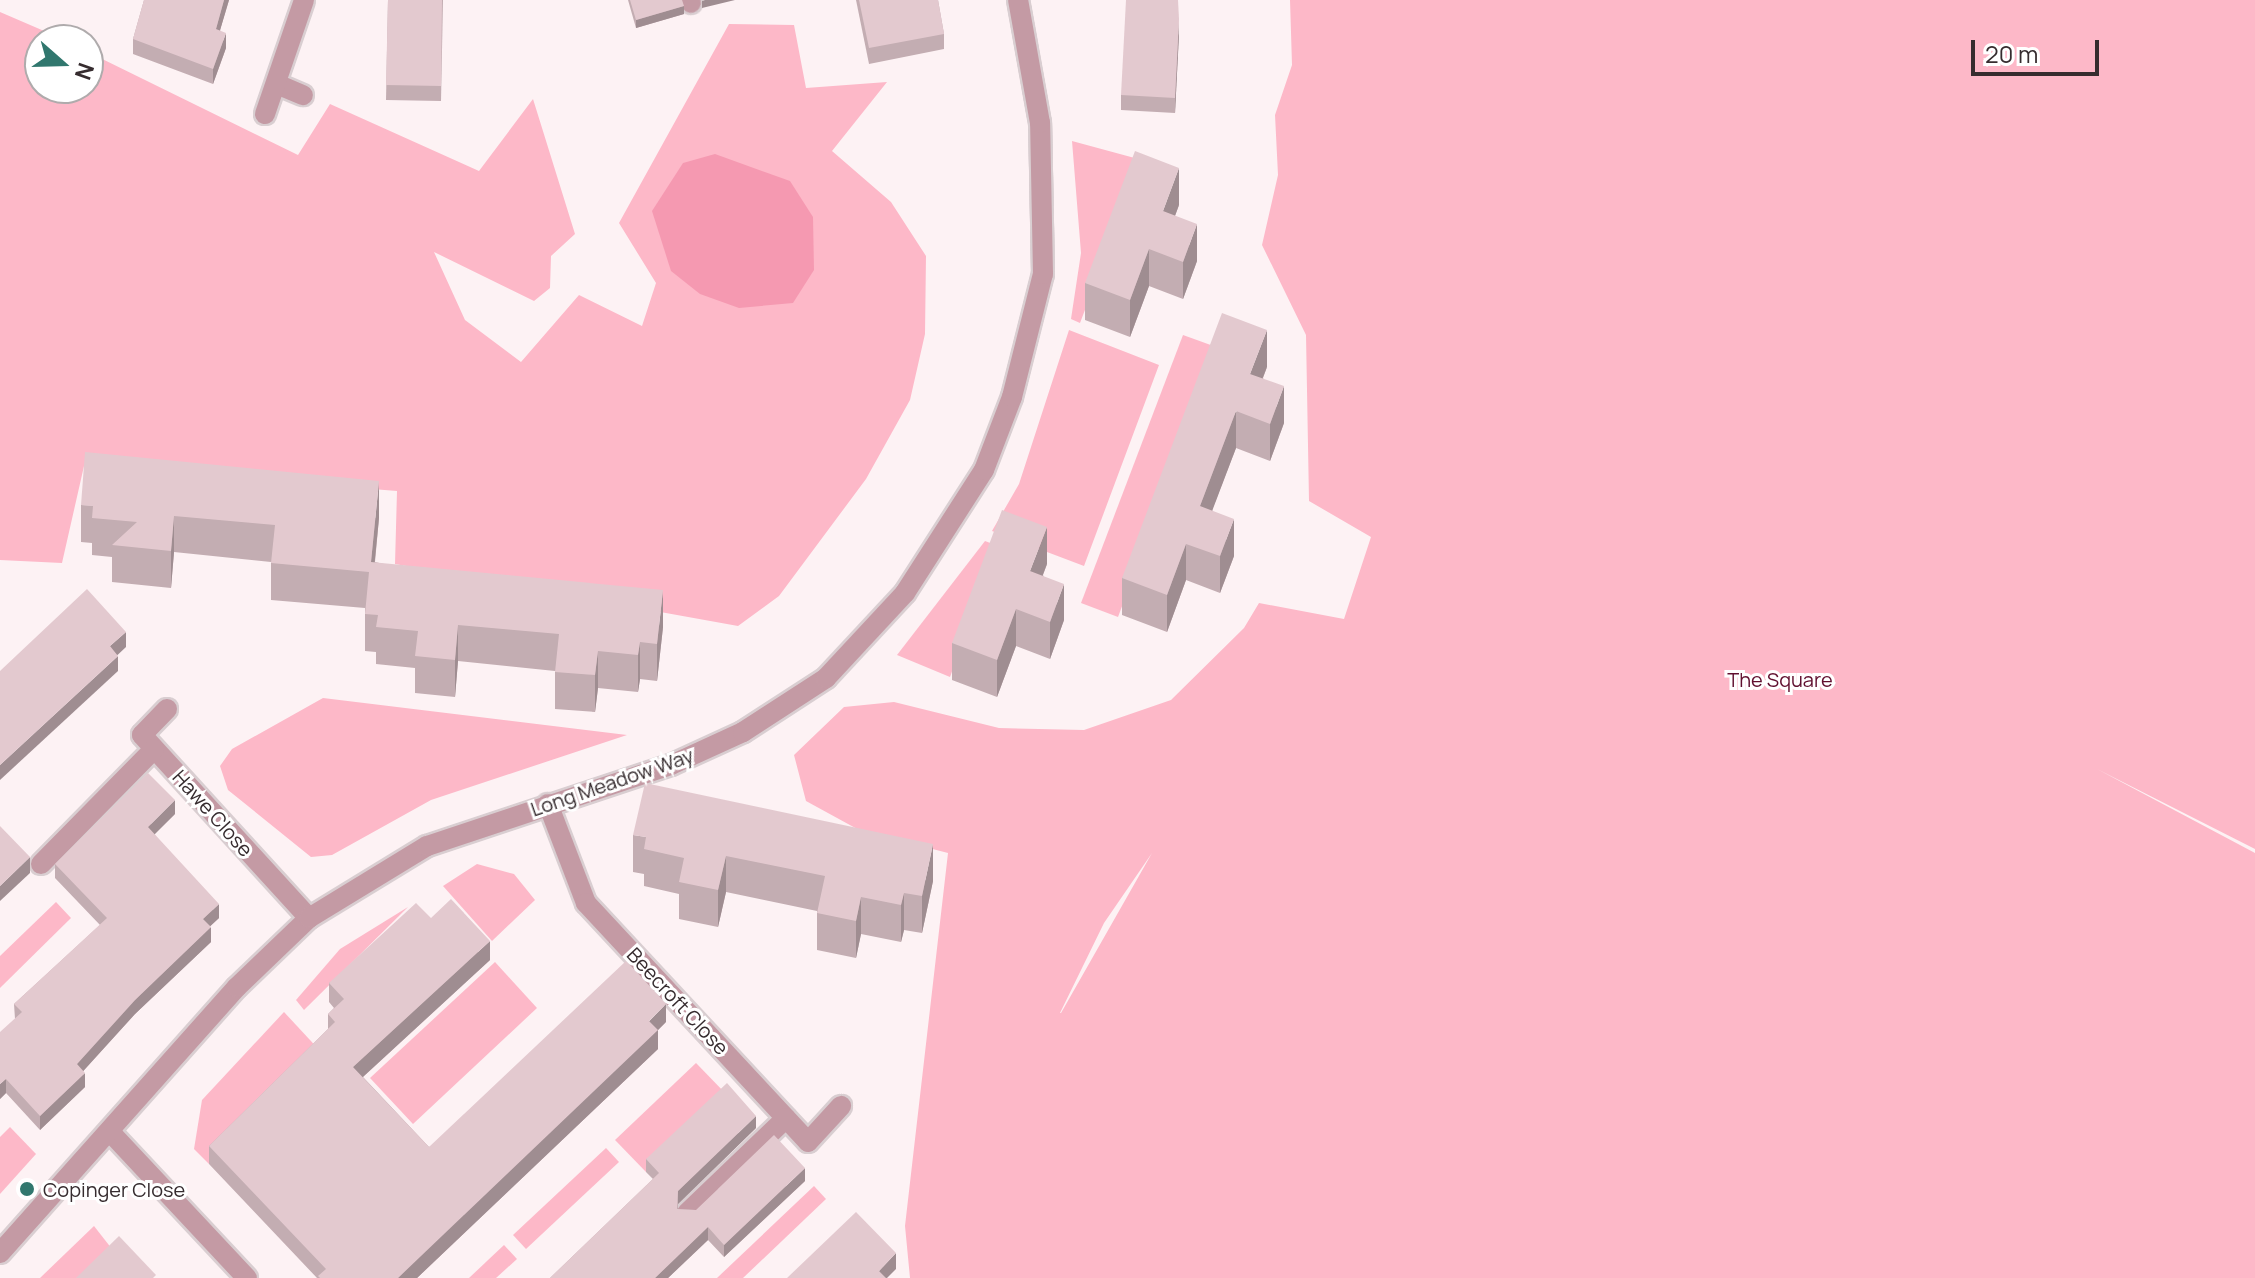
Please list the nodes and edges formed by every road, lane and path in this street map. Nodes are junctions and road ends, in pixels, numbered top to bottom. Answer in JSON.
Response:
{"nodes":[{"id":1,"x":304,"y":0,"type":"edge"},
{"id":2,"x":1018,"y":0,"type":"edge"},
{"id":3,"x":279,"y":85,"type":"junction"},
{"id":4,"x":303,"y":95,"type":"dead end"},
{"id":5,"x":265,"y":114,"type":"dead end"},
{"id":6,"x":167,"y":709,"type":"dead end"},
{"id":7,"x":154,"y":749,"type":"junction"},
{"id":8,"x":548,"y":804,"type":"junction"},
{"id":9,"x":41,"y":864,"type":"dead end"},
{"id":10,"x":309,"y":918,"type":"junction"},
{"id":11,"x":841,"y":1106,"type":"dead end"},
{"id":12,"x":786,"y":1118,"type":"junction"},
{"id":13,"x":113,"y":1135,"type":"junction"},
{"id":14,"x":687,"y":1213,"type":"edge"},
{"id":15,"x":0,"y":1253,"type":"edge"},
{"id":16,"x":247,"y":1278,"type":"edge"}],
"edges":[{"from":1,"to":3,"type":"street"},
{"from":2,"to":8,"type":"street","name":"Long Meadow Way"},
{"from":3,"to":4,"type":"street"},
{"from":3,"to":5,"type":"street"},
{"from":6,"to":7,"type":"street"},
{"from":7,"to":9,"type":"street"},
{"from":7,"to":10,"type":"street","name":"Hawe Close"},
{"from":8,"to":10,"type":"street","name":"Long Meadow Way"},
{"from":8,"to":12,"type":"street","name":"Beecroft Close"},
{"from":10,"to":13,"type":"street","name":"Long Meadow Way"},
{"from":11,"to":12,"type":"street","name":"Beecroft Close"},
{"from":12,"to":14,"type":"street"},
{"from":13,"to":15,"type":"street","name":"Long Meadow Way"},
{"from":13,"to":16,"type":"street"}]}
